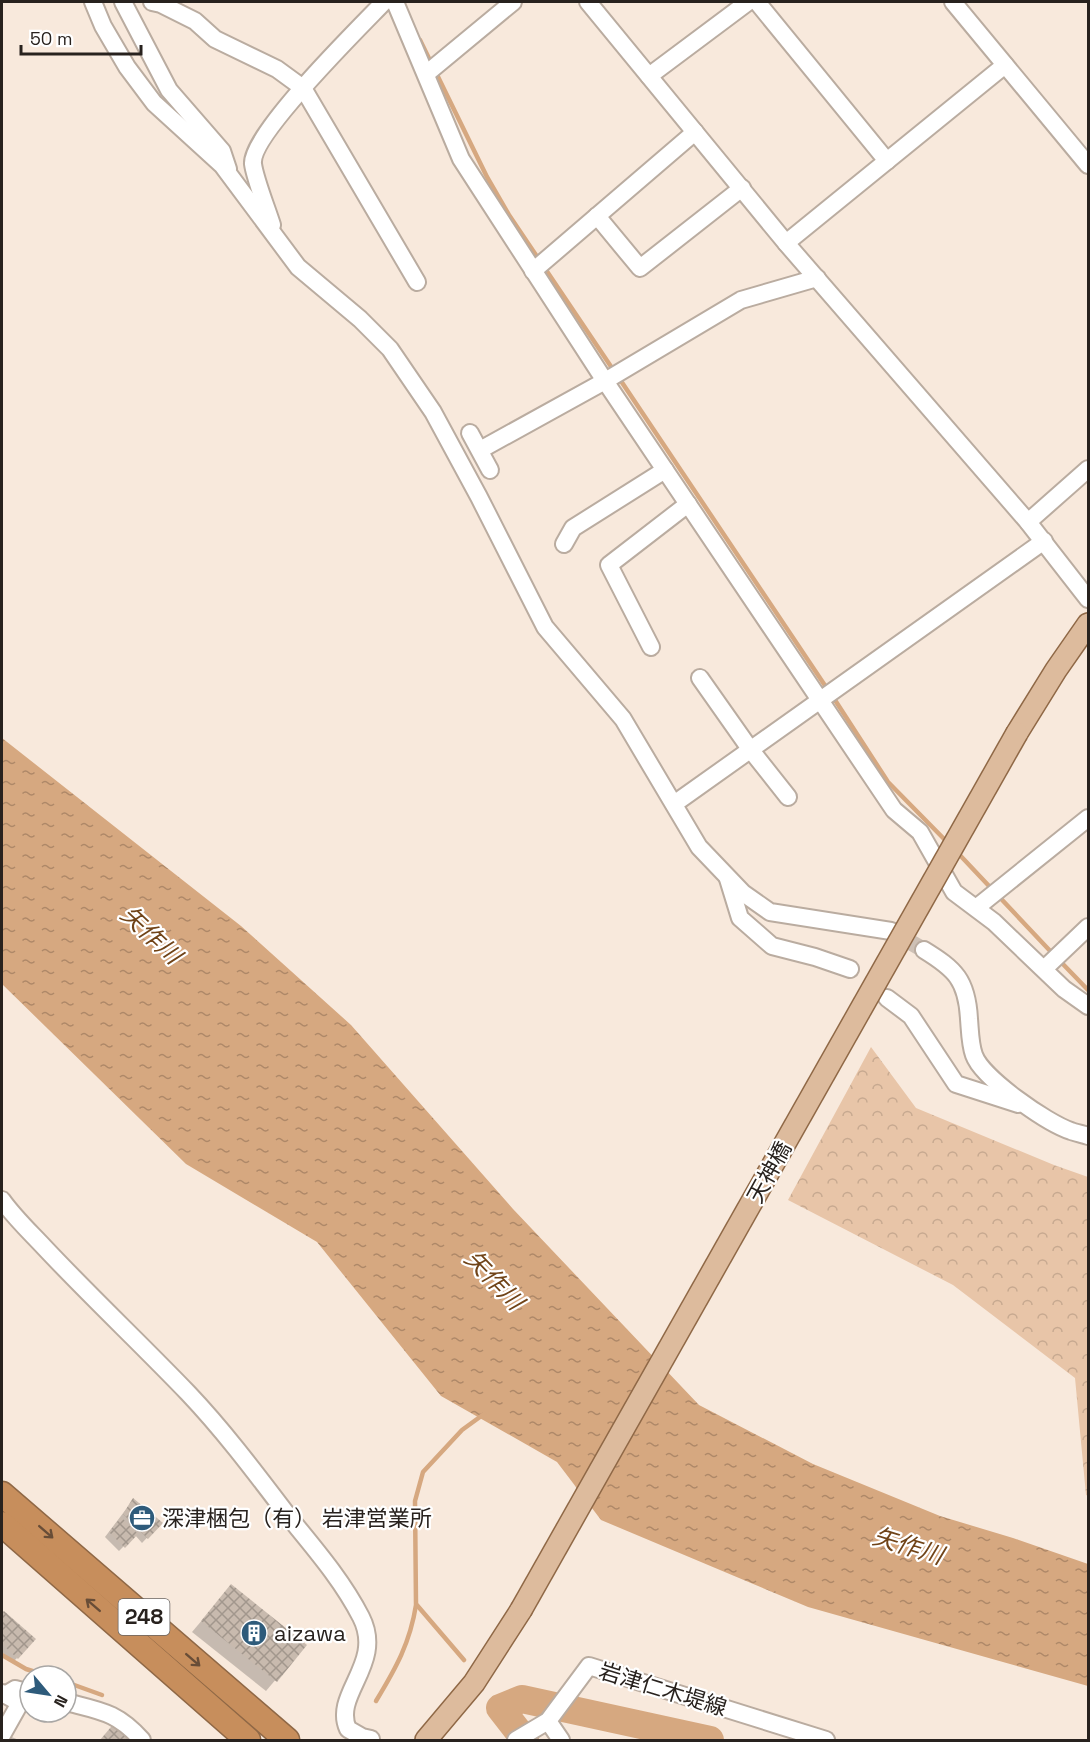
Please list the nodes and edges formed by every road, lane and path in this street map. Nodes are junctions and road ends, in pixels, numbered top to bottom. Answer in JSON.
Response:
{"nodes":[{"id":1,"x":93,"y":2,"type":"edge"},
{"id":2,"x":123,"y":2,"type":"edge"},
{"id":3,"x":158,"y":2,"type":"edge"},
{"id":4,"x":384,"y":2,"type":"edge"},
{"id":5,"x":395,"y":2,"type":"edge"},
{"id":6,"x":513,"y":2,"type":"edge"},
{"id":7,"x":588,"y":2,"type":"edge"},
{"id":8,"x":748,"y":2,"type":"edge"},
{"id":9,"x":757,"y":2,"type":"edge"},
{"id":10,"x":953,"y":2,"type":"edge"},
{"id":11,"x":1005,"y":65,"type":"junction"},
{"id":12,"x":426,"y":74,"type":"junction"},
{"id":13,"x":649,"y":75,"type":"junction"},
{"id":14,"x":303,"y":88,"type":"junction"},
{"id":15,"x":695,"y":132,"type":"junction"},
{"id":16,"x":887,"y":161,"type":"junction"},
{"id":17,"x":1089,"y":165,"type":"edge"},
{"id":18,"x":230,"y":177,"type":"junction"},
{"id":19,"x":742,"y":188,"type":"junction"},
{"id":20,"x":597,"y":216,"type":"junction"},
{"id":21,"x":277,"y":239,"type":"junction"},
{"id":22,"x":786,"y":243,"type":"junction"},
{"id":23,"x":532,"y":271,"type":"junction"},
{"id":24,"x":817,"y":278,"type":"junction"},
{"id":25,"x":417,"y":282,"type":"dead end"},
{"id":26,"x":605,"y":381,"type":"junction"},
{"id":27,"x":470,"y":433,"type":"dead end"},
{"id":28,"x":480,"y":450,"type":"junction"},
{"id":29,"x":1089,"y":469,"type":"edge"},
{"id":30,"x":490,"y":470,"type":"dead end"},
{"id":31,"x":665,"y":470,"type":"junction"},
{"id":32,"x":688,"y":504,"type":"junction"},
{"id":33,"x":1028,"y":522,"type":"junction"},
{"id":34,"x":1044,"y":542,"type":"junction"},
{"id":35,"x":564,"y":544,"type":"dead end"},
{"id":36,"x":1089,"y":599,"type":"edge"},
{"id":37,"x":1089,"y":624,"type":"edge"},
{"id":38,"x":651,"y":647,"type":"dead end"},
{"id":39,"x":700,"y":678,"type":"dead end"},
{"id":40,"x":820,"y":699,"type":"junction"},
{"id":41,"x":750,"y":749,"type":"junction"},
{"id":42,"x":788,"y":797,"type":"dead end"},
{"id":43,"x":674,"y":804,"type":"junction"},
{"id":44,"x":1089,"y":818,"type":"edge"},
{"id":45,"x":726,"y":876,"type":"junction"},
{"id":46,"x":976,"y":908,"type":"junction"},
{"id":47,"x":1089,"y":927,"type":"edge"},
{"id":48,"x":891,"y":931,"type":"tunnel mouth"},
{"id":49,"x":924,"y":950,"type":"tunnel mouth"},
{"id":50,"x":850,"y":969,"type":"dead end"},
{"id":51,"x":1044,"y":969,"type":"junction"},
{"id":52,"x":887,"y":998,"type":"dead end"},
{"id":53,"x":1089,"y":1006,"type":"edge"},
{"id":54,"x":1030,"y":1108,"type":"junction"},
{"id":55,"x":1089,"y":1136,"type":"edge"},
{"id":56,"x":2,"y":1200,"type":"edge"},
{"id":57,"x":2,"y":1494,"type":"edge"},
{"id":58,"x":2,"y":1524,"type":"edge"},
{"id":59,"x":18,"y":1690,"type":"edge"},
{"id":60,"x":3,"y":1694,"type":"edge"},
{"id":61,"x":78,"y":1705,"type":"edge"},
{"id":62,"x":541,"y":1725,"type":"junction"},
{"id":63,"x":2,"y":1735,"type":"edge"},
{"id":64,"x":371,"y":1739,"type":"dead end"},
{"id":65,"x":142,"y":1740,"type":"edge"},
{"id":66,"x":248,"y":1740,"type":"edge"},
{"id":67,"x":287,"y":1740,"type":"edge"},
{"id":68,"x":426,"y":1740,"type":"edge"},
{"id":69,"x":516,"y":1740,"type":"edge"},
{"id":70,"x":561,"y":1740,"type":"edge"},
{"id":71,"x":826,"y":1740,"type":"edge"}],
"edges":[{"from":1,"to":18,"type":"street"},
{"from":2,"to":18,"type":"street"},
{"from":3,"to":14,"type":"street"},
{"from":4,"to":14,"type":"street"},
{"from":5,"to":12,"type":"street"},
{"from":6,"to":12,"type":"street"},
{"from":7,"to":13,"type":"street"},
{"from":8,"to":13,"type":"street"},
{"from":9,"to":16,"type":"street"},
{"from":10,"to":11,"type":"street"},
{"from":11,"to":16,"type":"street"},
{"from":11,"to":17,"type":"street"},
{"from":12,"to":23,"type":"street"},
{"from":13,"to":15,"type":"street"},
{"from":14,"to":21,"type":"street"},
{"from":14,"to":25,"type":"street"},
{"from":15,"to":19,"type":"street"},
{"from":15,"to":20,"type":"street"},
{"from":16,"to":22,"type":"street"},
{"from":18,"to":21,"type":"street"},
{"from":19,"to":20,"type":"street"},
{"from":19,"to":22,"type":"street"},
{"from":20,"to":23,"type":"street"},
{"from":21,"to":43,"type":"street"},
{"from":22,"to":24,"type":"street"},
{"from":23,"to":26,"type":"street"},
{"from":24,"to":26,"type":"street"},
{"from":24,"to":33,"type":"street"},
{"from":26,"to":28,"type":"street"},
{"from":26,"to":31,"type":"street"},
{"from":27,"to":28,"type":"street"},
{"from":28,"to":30,"type":"street"},
{"from":29,"to":33,"type":"street"},
{"from":31,"to":32,"type":"street"},
{"from":31,"to":35,"type":"street"},
{"from":32,"to":38,"type":"street"},
{"from":32,"to":40,"type":"street"},
{"from":33,"to":34,"type":"street"},
{"from":34,"to":36,"type":"street"},
{"from":34,"to":40,"type":"street"},
{"from":37,"to":68,"type":"main road","name":"天神橋","bridge":true},
{"from":39,"to":41,"type":"street"},
{"from":40,"to":41,"type":"street"},
{"from":40,"to":46,"type":"street"},
{"from":41,"to":42,"type":"street"},
{"from":41,"to":43,"type":"street"},
{"from":43,"to":45,"type":"street"},
{"from":44,"to":46,"type":"street"},
{"from":45,"to":48,"type":"street"},
{"from":45,"to":50,"type":"street"},
{"from":46,"to":51,"type":"street"},
{"from":47,"to":51,"type":"street"},
{"from":49,"to":54,"type":"street"},
{"from":51,"to":53,"type":"street"},
{"from":52,"to":54,"type":"street"},
{"from":54,"to":55,"type":"street"},
{"from":56,"to":64,"type":"street"},
{"from":57,"to":67,"type":"highway","number":"248","one_way":true},
{"from":66,"to":58,"type":"highway","number":"248","one_way":true},
{"from":59,"to":60,"type":"street"},
{"from":60,"to":63,"type":"street"},
{"from":61,"to":65,"type":"street"},
{"from":62,"to":69,"type":"street"},
{"from":62,"to":70,"type":"street"},
{"from":62,"to":71,"type":"street","name":"岩津仁木堤線"}]}
